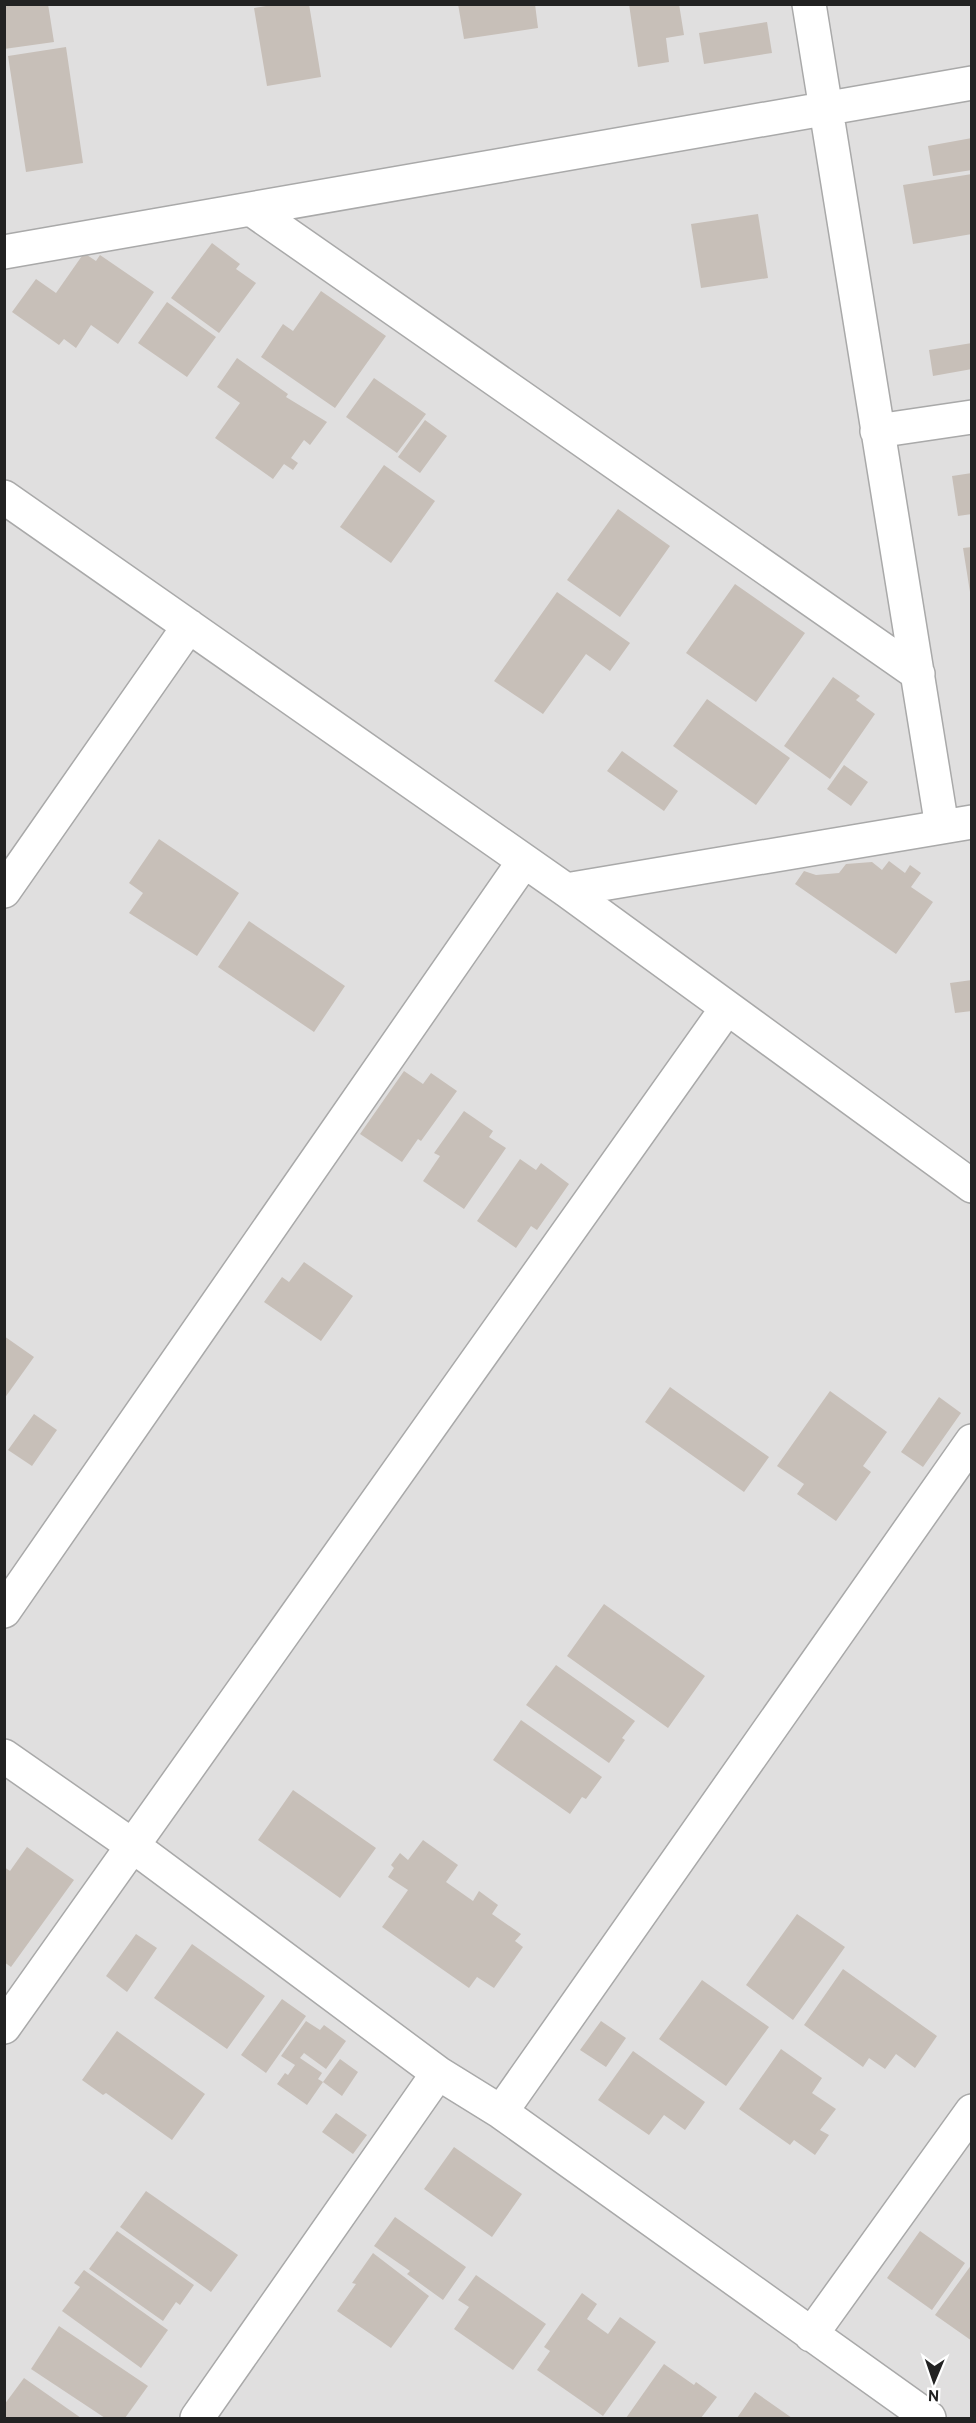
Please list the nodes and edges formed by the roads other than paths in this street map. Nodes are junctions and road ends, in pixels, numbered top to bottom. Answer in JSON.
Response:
{"nodes":[{"id":1,"x":809,"y":4,"type":"edge"},
{"id":2,"x":972,"y":83,"type":"edge"},
{"id":3,"x":826,"y":108,"type":"junction"},
{"id":4,"x":251,"y":209,"type":"junction"},
{"id":5,"x":4,"y":252,"type":"edge"},
{"id":6,"x":972,"y":417,"type":"edge"},
{"id":7,"x":877,"y":431,"type":"junction"},
{"id":8,"x":4,"y":497,"type":"edge"},
{"id":9,"x":189,"y":626,"type":"junction"},
{"id":10,"x":918,"y":674,"type":"junction"},
{"id":11,"x":957,"y":825,"type":"edge"},
{"id":12,"x":524,"y":861,"type":"junction"},
{"id":13,"x":566,"y":890,"type":"junction"},
{"id":14,"x":4,"y":891,"type":"edge"},
{"id":15,"x":727,"y":1008,"type":"junction"},
{"id":16,"x":958,"y":1164,"type":"edge"},
{"id":17,"x":972,"y":1186,"type":"edge"},
{"id":18,"x":972,"y":1441,"type":"edge"},
{"id":19,"x":4,"y":1611,"type":"edge"},
{"id":20,"x":4,"y":1756,"type":"edge"},
{"id":21,"x":132,"y":1846,"type":"junction"},
{"id":22,"x":4,"y":2026,"type":"edge"},
{"id":23,"x":438,"y":2073,"type":"junction"},
{"id":24,"x":972,"y":2110,"type":"edge"},
{"id":25,"x":501,"y":2112,"type":"junction"},
{"id":26,"x":811,"y":2335,"type":"junction"},
{"id":27,"x":211,"y":2414,"type":"edge"},
{"id":28,"x":929,"y":2418,"type":"edge"}],
"edges":[{"from":1,"to":3,"type":"street"},
{"from":2,"to":3,"type":"street"},
{"from":3,"to":4,"type":"street"},
{"from":3,"to":7,"type":"street"},
{"from":4,"to":5,"type":"street"},
{"from":4,"to":10,"type":"street"},
{"from":6,"to":7,"type":"street"},
{"from":7,"to":10,"type":"street"},
{"from":8,"to":9,"type":"street"},
{"from":9,"to":12,"type":"street"},
{"from":9,"to":14,"type":"street"},
{"from":10,"to":11,"type":"street"},
{"from":11,"to":13,"type":"street"},
{"from":12,"to":13,"type":"street"},
{"from":12,"to":19,"type":"street"},
{"from":13,"to":15,"type":"street"},
{"from":15,"to":16,"type":"street"},
{"from":15,"to":21,"type":"street"},
{"from":16,"to":17,"type":"street"},
{"from":18,"to":25,"type":"street"},
{"from":20,"to":21,"type":"street"},
{"from":21,"to":22,"type":"street"},
{"from":21,"to":23,"type":"street"},
{"from":23,"to":25,"type":"street"},
{"from":23,"to":27,"type":"street"},
{"from":24,"to":26,"type":"street"},
{"from":25,"to":26,"type":"street"},
{"from":26,"to":28,"type":"street"}]}
